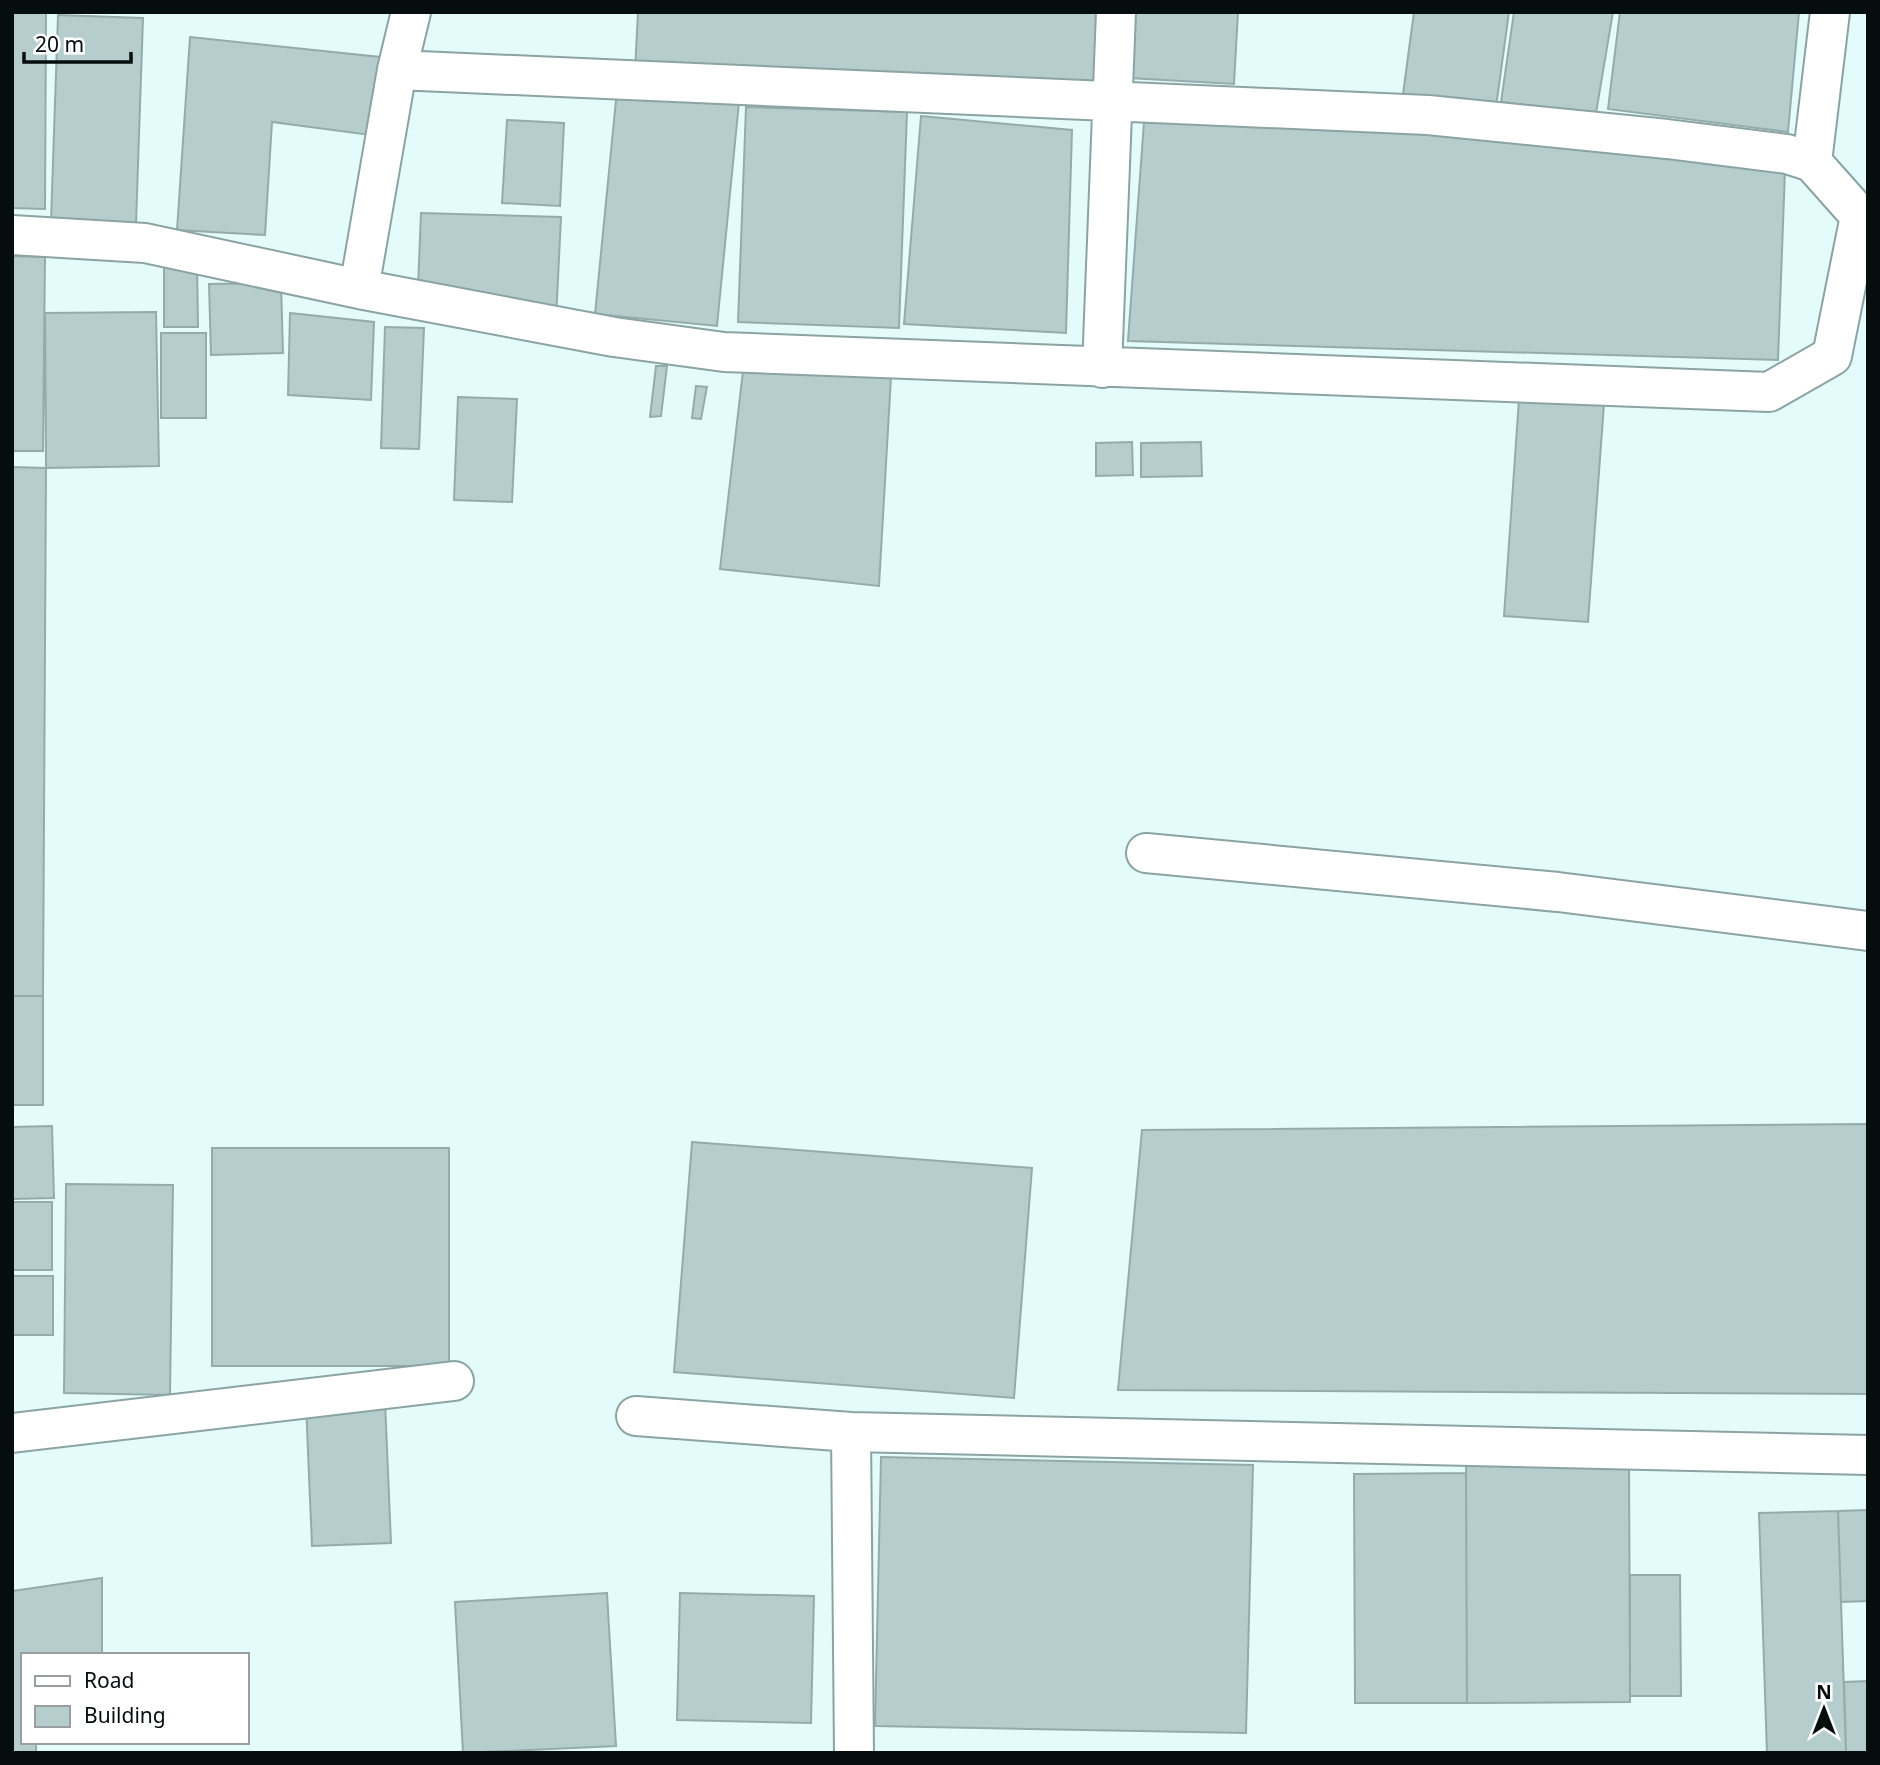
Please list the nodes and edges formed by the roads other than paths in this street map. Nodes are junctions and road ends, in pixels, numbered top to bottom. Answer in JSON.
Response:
{"nodes":[{"id":1,"x":411,"y":12,"type":"edge"},
{"id":2,"x":1116,"y":12,"type":"edge"},
{"id":3,"x":1830,"y":12,"type":"edge"},
{"id":4,"x":397,"y":70,"type":"junction"},
{"id":5,"x":1112,"y":103,"type":"junction"},
{"id":6,"x":1812,"y":162,"type":"junction"},
{"id":7,"x":1864,"y":217,"type":"edge"},
{"id":8,"x":12,"y":235,"type":"edge"},
{"id":9,"x":359,"y":289,"type":"junction"},
{"id":10,"x":1102,"y":368,"type":"junction"},
{"id":11,"x":1146,"y":853,"type":"dead end"},
{"id":12,"x":1868,"y":930,"type":"edge"},
{"id":13,"x":454,"y":1381,"type":"dead end"},
{"id":14,"x":636,"y":1416,"type":"dead end"},
{"id":15,"x":851,"y":1432,"type":"junction"},
{"id":16,"x":12,"y":1433,"type":"edge"},
{"id":17,"x":1868,"y":1455,"type":"edge"},
{"id":18,"x":855,"y":1753,"type":"edge"}],
"edges":[{"from":1,"to":4,"type":"street"},
{"from":2,"to":5,"type":"street"},
{"from":3,"to":6,"type":"street"},
{"from":4,"to":5,"type":"street"},
{"from":4,"to":9,"type":"street"},
{"from":5,"to":6,"type":"street"},
{"from":5,"to":10,"type":"street"},
{"from":6,"to":7,"type":"street"},
{"from":7,"to":10,"type":"street"},
{"from":8,"to":9,"type":"street"},
{"from":9,"to":10,"type":"street"},
{"from":11,"to":12,"type":"street"},
{"from":13,"to":16,"type":"street"},
{"from":14,"to":15,"type":"street"},
{"from":15,"to":17,"type":"street"},
{"from":15,"to":18,"type":"street"}]}
